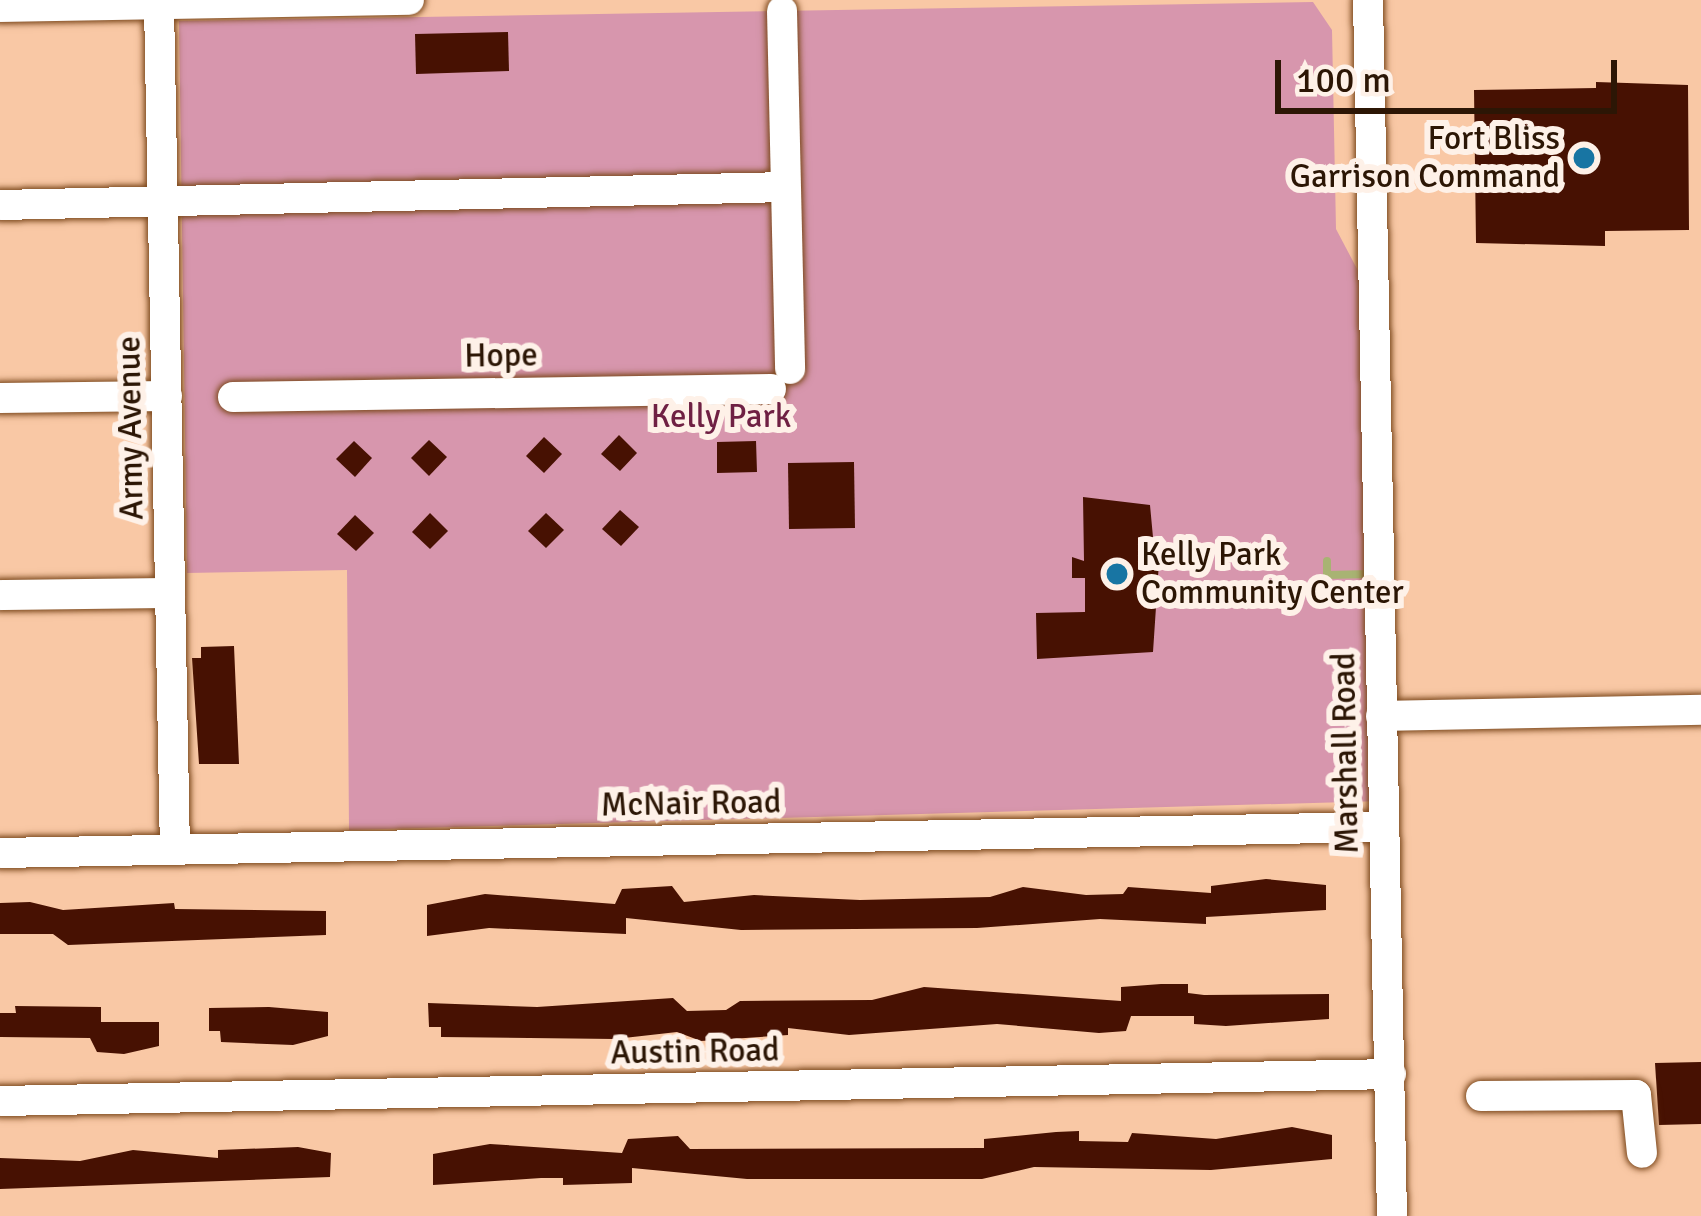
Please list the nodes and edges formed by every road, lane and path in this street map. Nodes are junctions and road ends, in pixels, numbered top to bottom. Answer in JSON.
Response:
{"nodes":[{"id":1,"x":409,"y":0,"type":"edge"},
{"id":2,"x":1368,"y":0,"type":"edge"},
{"id":3,"x":159,"y":4,"type":"junction"},
{"id":4,"x":0,"y":7,"type":"edge"},
{"id":5,"x":782,"y":11,"type":"dead end"},
{"id":6,"x":785,"y":188,"type":"junction"},
{"id":7,"x":163,"y":203,"type":"junction"},
{"id":8,"x":0,"y":206,"type":"edge"},
{"id":9,"x":166,"y":396,"type":"junction"},
{"id":10,"x":233,"y":397,"type":"dead end"},
{"id":11,"x":0,"y":398,"type":"edge"},
{"id":12,"x":170,"y":593,"type":"junction"},
{"id":13,"x":0,"y":595,"type":"edge"},
{"id":14,"x":1701,"y":710,"type":"edge"},
{"id":15,"x":1381,"y":716,"type":"junction"},
{"id":16,"x":1384,"y":827,"type":"junction"},
{"id":17,"x":175,"y":849,"type":"junction"},
{"id":18,"x":0,"y":853,"type":"edge"},
{"id":19,"x":1391,"y":1074,"type":"junction"},
{"id":20,"x":1481,"y":1096,"type":"dead end"},
{"id":21,"x":0,"y":1101,"type":"edge"},
{"id":22,"x":1642,"y":1154,"type":"dead end"},
{"id":23,"x":1392,"y":1216,"type":"edge"}],
"edges":[{"from":1,"to":3,"type":"street"},
{"from":2,"to":15,"type":"street","name":"Marshall Road"},
{"from":3,"to":4,"type":"street"},
{"from":3,"to":7,"type":"street","name":"Army Avenue"},
{"from":5,"to":6,"type":"street"},
{"from":6,"to":7,"type":"street"},
{"from":6,"to":10,"type":"street","name":"Hope"},
{"from":7,"to":8,"type":"street"},
{"from":7,"to":9,"type":"street","name":"Army Avenue"},
{"from":9,"to":11,"type":"street"},
{"from":9,"to":12,"type":"street","name":"Army Avenue"},
{"from":12,"to":13,"type":"street"},
{"from":12,"to":17,"type":"street","name":"Army Avenue"},
{"from":14,"to":15,"type":"street"},
{"from":15,"to":16,"type":"street","name":"Marshall Road"},
{"from":16,"to":17,"type":"street","name":"McNair Road"},
{"from":16,"to":19,"type":"street","name":"Marshall Road"},
{"from":17,"to":18,"type":"street","name":"McNair Road"},
{"from":19,"to":21,"type":"street","name":"Austin Road"},
{"from":19,"to":23,"type":"street","name":"Marshall Road"},
{"from":20,"to":22,"type":"street"}]}
